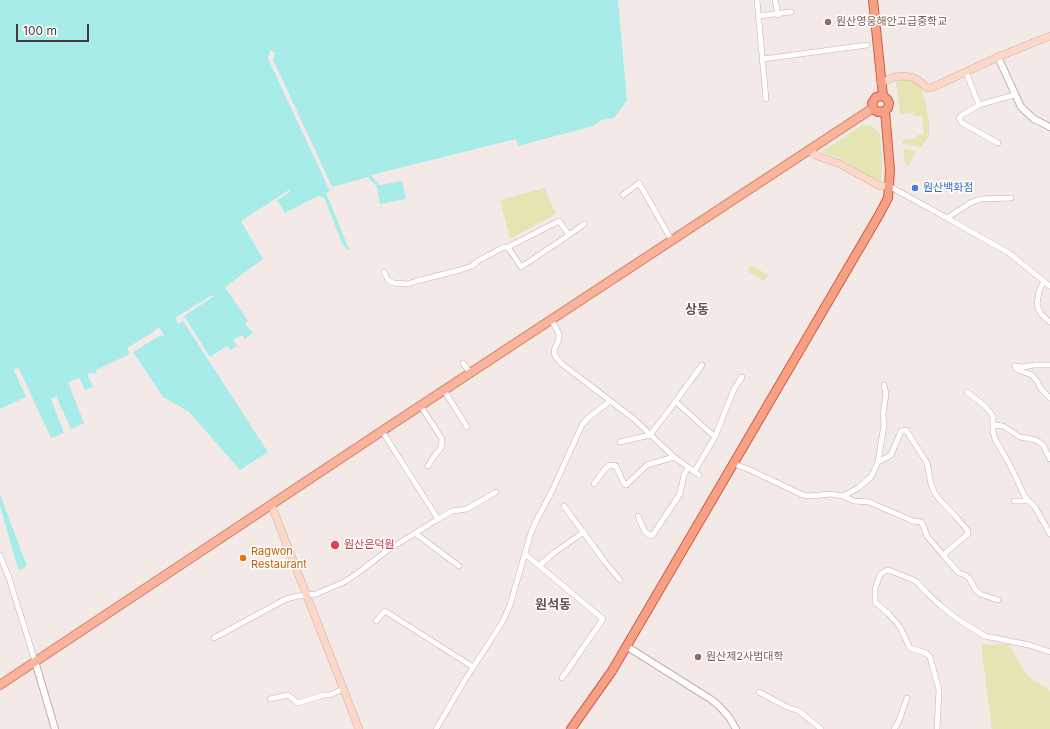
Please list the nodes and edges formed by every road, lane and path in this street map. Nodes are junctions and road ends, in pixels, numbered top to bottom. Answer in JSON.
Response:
{"nodes":[{"id":1,"x":757,"y":0,"type":"edge"},
{"id":2,"x":775,"y":0,"type":"edge"},
{"id":3,"x":873,"y":0,"type":"edge"},
{"id":4,"x":791,"y":12,"type":"dead end"},
{"id":5,"x":778,"y":15,"type":"junction"},
{"id":6,"x":759,"y":16,"type":"junction"},
{"id":7,"x":1050,"y":36,"type":"edge"},
{"id":8,"x":867,"y":45,"type":"dead end"},
{"id":9,"x":998,"y":57,"type":"junction"},
{"id":10,"x":763,"y":58,"type":"junction"},
{"id":11,"x":966,"y":72,"type":"junction"},
{"id":12,"x":881,"y":84,"type":"junction"},
{"id":13,"x":1014,"y":95,"type":"junction"},
{"id":14,"x":883,"y":96,"type":"junction"},
{"id":15,"x":766,"y":100,"type":"dead end"},
{"id":16,"x":979,"y":105,"type":"junction"},
{"id":17,"x":873,"y":108,"type":"junction"},
{"id":18,"x":885,"y":111,"type":"junction"},
{"id":19,"x":1050,"y":127,"type":"edge"},
{"id":20,"x":998,"y":144,"type":"dead end"},
{"id":21,"x":810,"y":150,"type":"junction"},
{"id":22,"x":889,"y":186,"type":"junction"},
{"id":23,"x":623,"y":195,"type":"dead end"},
{"id":24,"x":1011,"y":198,"type":"dead end"},
{"id":25,"x":947,"y":218,"type":"junction"},
{"id":26,"x":584,"y":224,"type":"dead end"},
{"id":27,"x":569,"y":235,"type":"junction"},
{"id":28,"x":672,"y":241,"type":"junction"},
{"id":29,"x":508,"y":247,"type":"junction"},
{"id":30,"x":384,"y":272,"type":"dead end"},
{"id":31,"x":1044,"y":281,"type":"junction"},
{"id":32,"x":1050,"y":286,"type":"edge"},
{"id":33,"x":551,"y":320,"type":"junction"},
{"id":34,"x":1050,"y":322,"type":"edge"},
{"id":35,"x":463,"y":363,"type":"dead end"},
{"id":36,"x":1050,"y":365,"type":"edge"},
{"id":37,"x":702,"y":366,"type":"dead end"},
{"id":38,"x":470,"y":373,"type":"junction"},
{"id":39,"x":742,"y":378,"type":"dead end"},
{"id":40,"x":884,"y":385,"type":"dead end"},
{"id":41,"x":444,"y":390,"type":"junction"},
{"id":42,"x":967,"y":392,"type":"dead end"},
{"id":43,"x":1050,"y":398,"type":"edge"},
{"id":44,"x":610,"y":401,"type":"junction"},
{"id":45,"x":676,"y":402,"type":"junction"},
{"id":46,"x":420,"y":405,"type":"junction"},
{"id":47,"x":993,"y":425,"type":"junction"},
{"id":48,"x":467,"y":427,"type":"dead end"},
{"id":49,"x":382,"y":431,"type":"junction"},
{"id":50,"x":650,"y":435,"type":"junction"},
{"id":51,"x":715,"y":437,"type":"junction"},
{"id":52,"x":620,"y":442,"type":"dead end"},
{"id":53,"x":674,"y":457,"type":"junction"},
{"id":54,"x":1050,"y":459,"type":"edge"},
{"id":55,"x":878,"y":462,"type":"junction"},
{"id":56,"x":734,"y":464,"type":"junction"},
{"id":57,"x":428,"y":466,"type":"dead end"},
{"id":58,"x":688,"y":468,"type":"junction"},
{"id":59,"x":594,"y":484,"type":"dead end"},
{"id":60,"x":496,"y":492,"type":"dead end"},
{"id":61,"x":843,"y":496,"type":"junction"},
{"id":62,"x":1029,"y":500,"type":"junction"},
{"id":63,"x":1014,"y":501,"type":"dead end"},
{"id":64,"x":271,"y":504,"type":"junction"},
{"id":65,"x":564,"y":506,"type":"dead end"},
{"id":66,"x":638,"y":516,"type":"dead end"},
{"id":67,"x":438,"y":519,"type":"junction"},
{"id":68,"x":584,"y":532,"type":"junction"},
{"id":69,"x":415,"y":533,"type":"junction"},
{"id":70,"x":1050,"y":534,"type":"edge"},
{"id":71,"x":525,"y":554,"type":"junction"},
{"id":72,"x":0,"y":555,"type":"edge"},
{"id":73,"x":943,"y":555,"type":"junction"},
{"id":74,"x":540,"y":565,"type":"junction"},
{"id":75,"x":459,"y":566,"type":"dead end"},
{"id":76,"x":620,"y":580,"type":"dead end"},
{"id":77,"x":307,"y":595,"type":"junction"},
{"id":78,"x":998,"y":600,"type":"dead end"},
{"id":79,"x":376,"y":621,"type":"dead end"},
{"id":80,"x":214,"y":638,"type":"dead end"},
{"id":81,"x":626,"y":646,"type":"junction"},
{"id":82,"x":1050,"y":652,"type":"edge"},
{"id":83,"x":35,"y":661,"type":"junction"},
{"id":84,"x":473,"y":667,"type":"junction"},
{"id":85,"x":562,"y":678,"type":"dead end"},
{"id":86,"x":0,"y":685,"type":"edge"},
{"id":87,"x":344,"y":690,"type":"junction"},
{"id":88,"x":759,"y":692,"type":"dead end"},
{"id":89,"x":907,"y":698,"type":"dead end"},
{"id":90,"x":270,"y":699,"type":"dead end"},
{"id":91,"x":55,"y":729,"type":"edge"},
{"id":92,"x":359,"y":729,"type":"edge"},
{"id":93,"x":436,"y":729,"type":"edge"},
{"id":94,"x":571,"y":729,"type":"edge"},
{"id":95,"x":736,"y":729,"type":"edge"},
{"id":96,"x":821,"y":729,"type":"edge"},
{"id":97,"x":894,"y":729,"type":"edge"},
{"id":98,"x":937,"y":729,"type":"edge"}],
"edges":[{"from":1,"to":6,"type":"street"},
{"from":2,"to":5,"type":"street"},
{"from":3,"to":12,"type":"highway"},
{"from":4,"to":5,"type":"street"},
{"from":5,"to":6,"type":"street"},
{"from":6,"to":10,"type":"street"},
{"from":7,"to":9,"type":"main road"},
{"from":8,"to":10,"type":"street"},
{"from":9,"to":11,"type":"main road"},
{"from":9,"to":13,"type":"street"},
{"from":10,"to":15,"type":"street"},
{"from":11,"to":12,"type":"main road"},
{"from":11,"to":16,"type":"street"},
{"from":12,"to":14,"type":"highway"},
{"from":13,"to":16,"type":"street"},
{"from":13,"to":19,"type":"street"},
{"from":14,"to":17,"type":"highway"},
{"from":14,"to":18,"type":"highway"},
{"from":16,"to":20,"type":"street"},
{"from":17,"to":18,"type":"highway"},
{"from":17,"to":21,"type":"main road"},
{"from":18,"to":22,"type":"highway"},
{"from":21,"to":22,"type":"main road"},
{"from":21,"to":28,"type":"main road"},
{"from":22,"to":25,"type":"street"},
{"from":22,"to":56,"type":"highway"},
{"from":23,"to":28,"type":"street"},
{"from":24,"to":25,"type":"street"},
{"from":25,"to":31,"type":"street"},
{"from":26,"to":27,"type":"street"},
{"from":27,"to":29,"type":"street"},
{"from":27,"to":29,"type":"street"},
{"from":28,"to":33,"type":"main road"},
{"from":29,"to":30,"type":"street"},
{"from":31,"to":32,"type":"street"},
{"from":31,"to":34,"type":"street"},
{"from":33,"to":38,"type":"main road"},
{"from":33,"to":44,"type":"street"},
{"from":35,"to":38,"type":"street"},
{"from":36,"to":43,"type":"street"},
{"from":37,"to":45,"type":"street"},
{"from":38,"to":41,"type":"main road"},
{"from":39,"to":51,"type":"street"},
{"from":40,"to":55,"type":"street"},
{"from":41,"to":46,"type":"main road"},
{"from":41,"to":48,"type":"street"},
{"from":42,"to":47,"type":"street"},
{"from":44,"to":50,"type":"street"},
{"from":44,"to":71,"type":"street"},
{"from":45,"to":50,"type":"street"},
{"from":45,"to":51,"type":"street"},
{"from":46,"to":49,"type":"main road"},
{"from":46,"to":57,"type":"street"},
{"from":47,"to":54,"type":"street"},
{"from":47,"to":62,"type":"street"},
{"from":49,"to":64,"type":"main road"},
{"from":49,"to":67,"type":"street"},
{"from":50,"to":52,"type":"street"},
{"from":50,"to":53,"type":"street"},
{"from":51,"to":58,"type":"street"},
{"from":53,"to":58,"type":"street"},
{"from":53,"to":59,"type":"street"},
{"from":55,"to":61,"type":"street"},
{"from":55,"to":73,"type":"street"},
{"from":56,"to":61,"type":"street"},
{"from":56,"to":81,"type":"highway"},
{"from":58,"to":66,"type":"street"},
{"from":60,"to":67,"type":"street"},
{"from":61,"to":73,"type":"street"},
{"from":62,"to":63,"type":"street"},
{"from":62,"to":70,"type":"street"},
{"from":64,"to":77,"type":"main road"},
{"from":64,"to":83,"type":"main road"},
{"from":65,"to":68,"type":"street"},
{"from":67,"to":69,"type":"street"},
{"from":68,"to":74,"type":"street"},
{"from":68,"to":76,"type":"street"},
{"from":69,"to":75,"type":"street"},
{"from":69,"to":77,"type":"street"},
{"from":71,"to":74,"type":"street"},
{"from":71,"to":84,"type":"street"},
{"from":72,"to":83,"type":"street"},
{"from":73,"to":78,"type":"street"},
{"from":74,"to":85,"type":"street"},
{"from":77,"to":80,"type":"street"},
{"from":77,"to":87,"type":"main road"},
{"from":79,"to":84,"type":"street"},
{"from":81,"to":94,"type":"highway"},
{"from":81,"to":95,"type":"street"},
{"from":82,"to":98,"type":"street"},
{"from":83,"to":86,"type":"main road"},
{"from":83,"to":91,"type":"street"},
{"from":84,"to":93,"type":"street"},
{"from":87,"to":90,"type":"street"},
{"from":87,"to":92,"type":"main road"},
{"from":88,"to":96,"type":"street"},
{"from":89,"to":97,"type":"street"}]}
